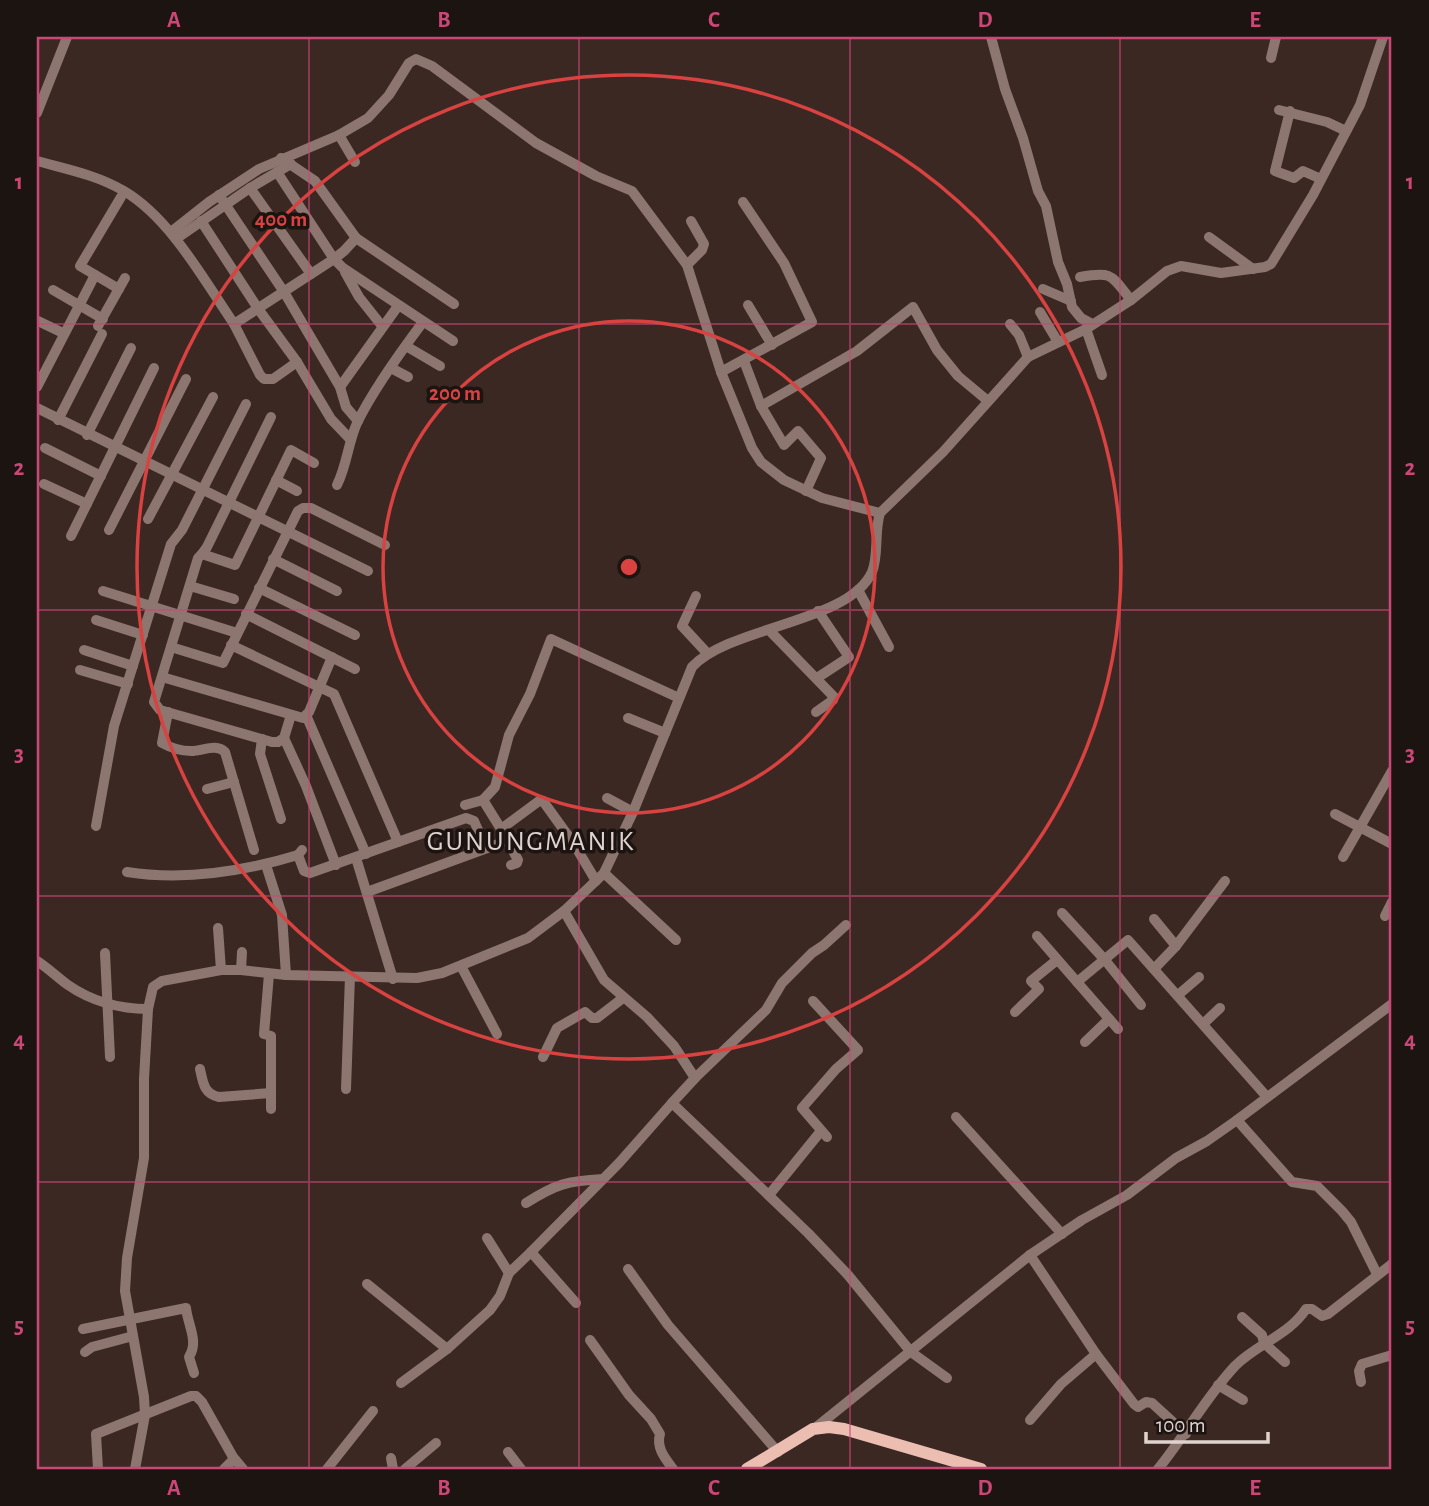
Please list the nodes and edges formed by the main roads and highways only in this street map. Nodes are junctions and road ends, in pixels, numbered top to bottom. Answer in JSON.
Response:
{"nodes":[{"id":1,"x":748,"y":1469,"type":"edge"},
{"id":2,"x":981,"y":1469,"type":"edge"}],
"edges":[{"from":1,"to":2,"type":"main road"}]}
